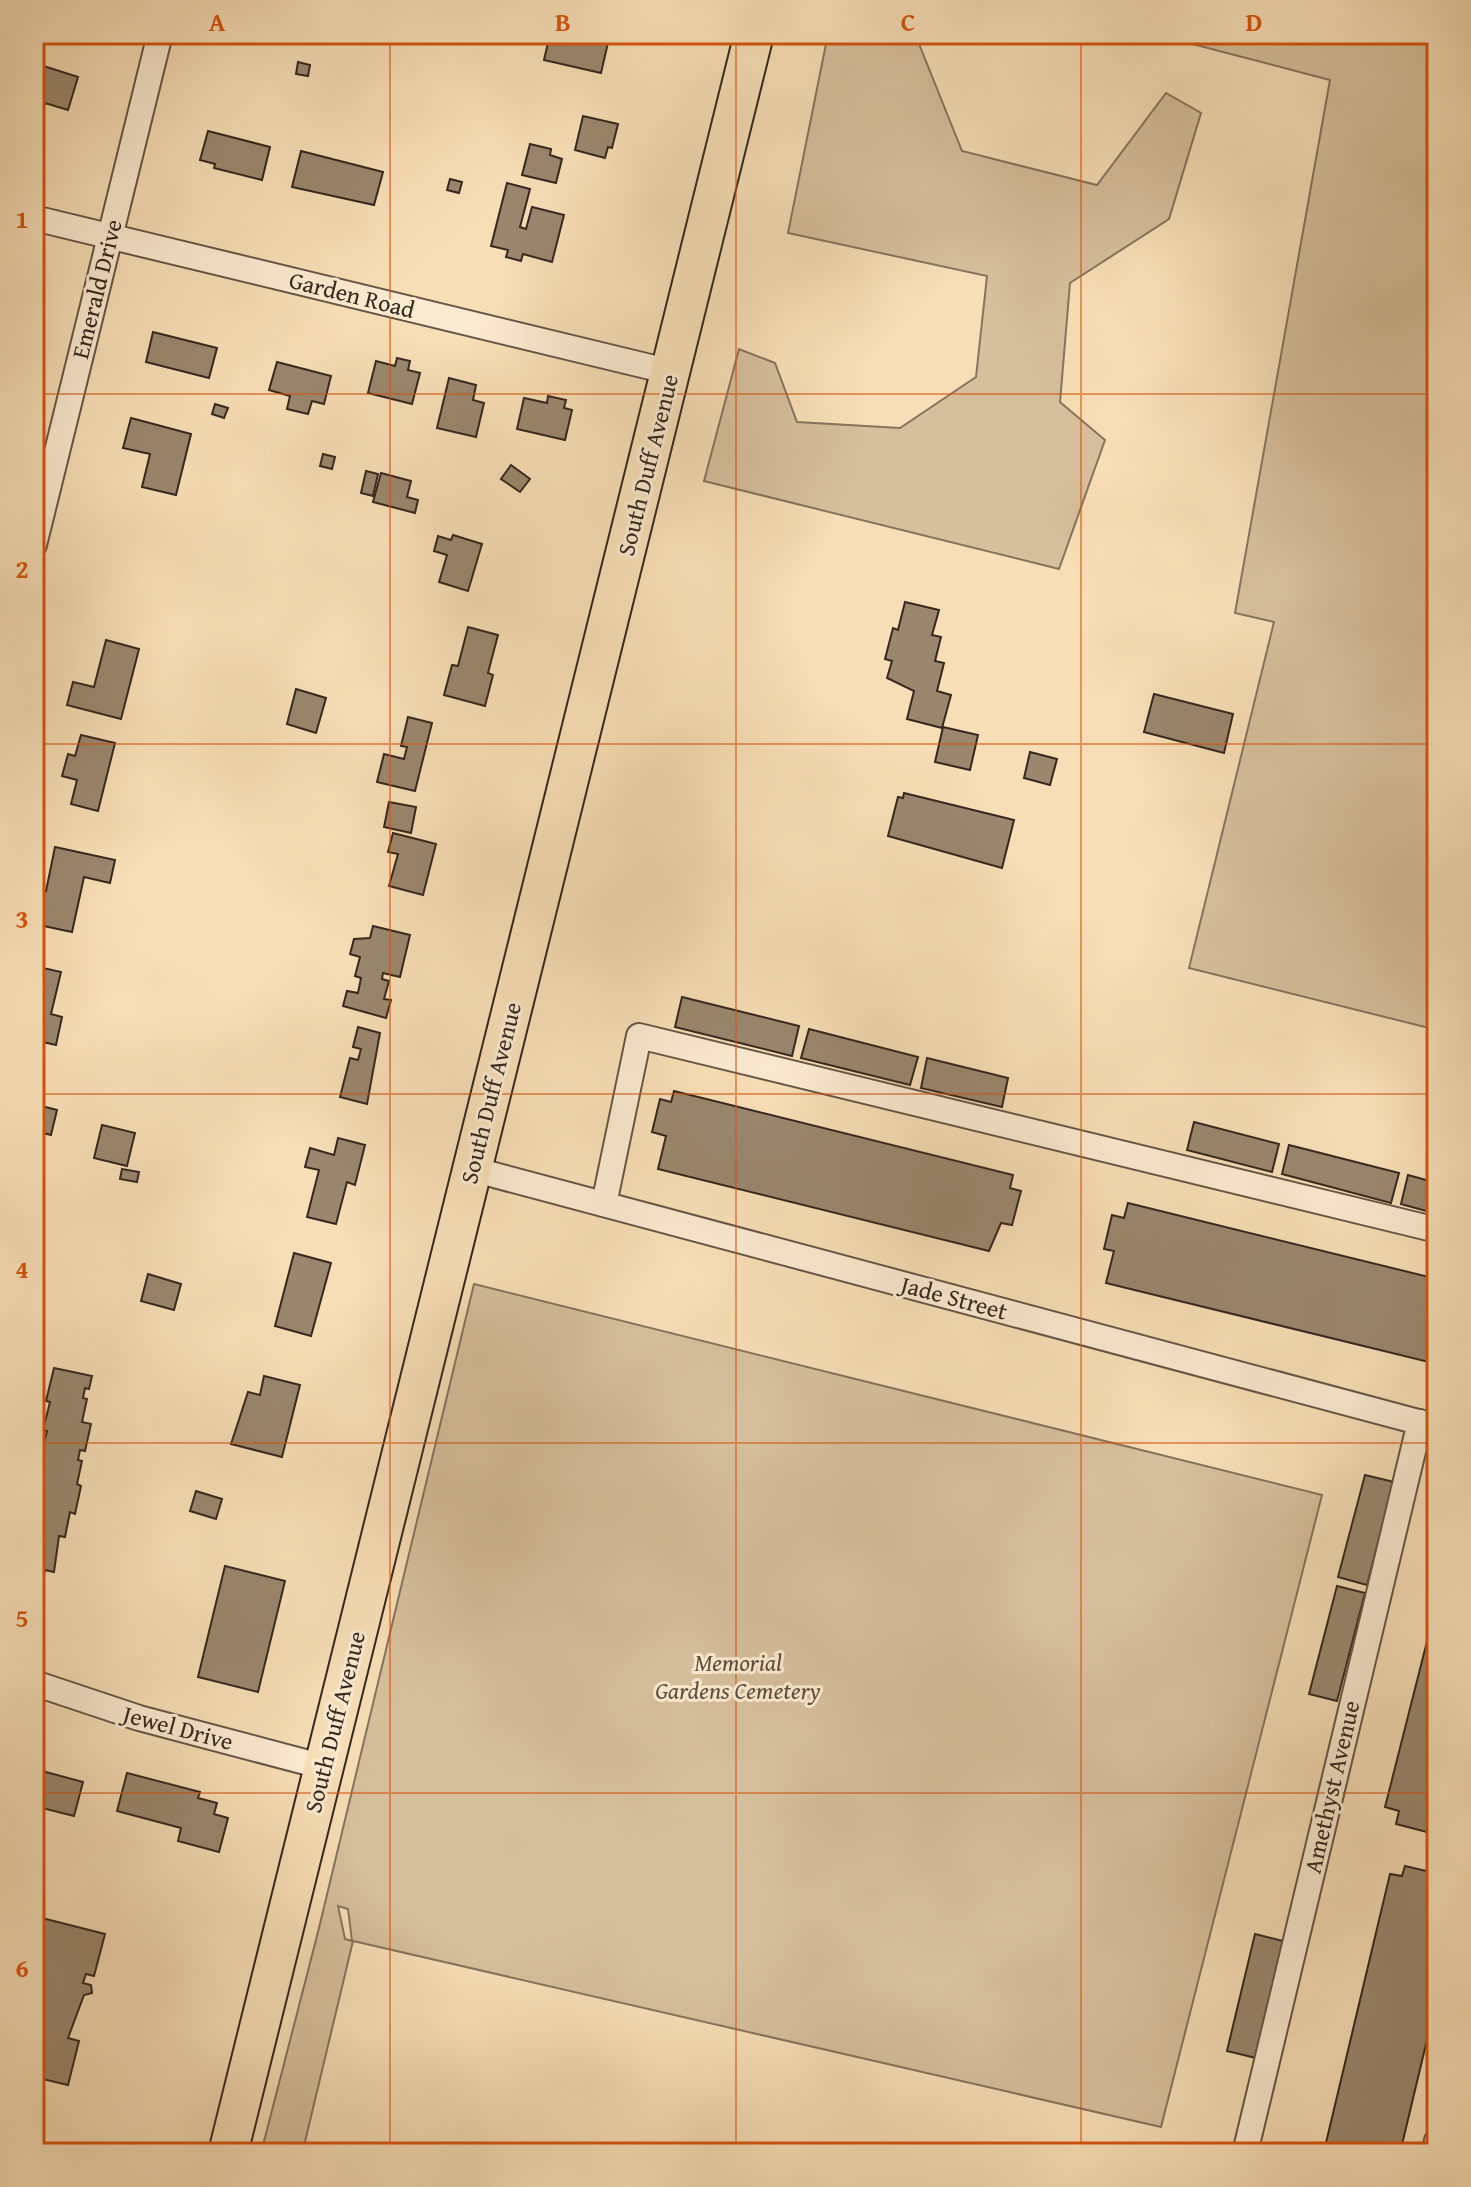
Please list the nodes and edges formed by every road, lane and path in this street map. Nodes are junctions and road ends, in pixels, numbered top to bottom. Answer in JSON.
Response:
{"nodes":[{"id":1,"x":160,"y":34,"type":"edge"},
{"id":2,"x":754,"y":34,"type":"edge"},
{"id":3,"x":34,"y":218,"type":"edge"},
{"id":4,"x":110,"y":237,"type":"junction"},
{"id":5,"x":671,"y":372,"type":"junction"},
{"id":6,"x":34,"y":545,"type":"edge"},
{"id":7,"x":472,"y":1169,"type":"junction"},
{"id":8,"x":604,"y":1204,"type":"junction"},
{"id":9,"x":1437,"y":1230,"type":"edge"},
{"id":10,"x":1428,"y":1424,"type":"edge"},
{"id":11,"x":34,"y":1683,"type":"edge"},
{"id":12,"x":324,"y":1767,"type":"junction"},
{"id":13,"x":1437,"y":2141,"type":"edge"},
{"id":14,"x":228,"y":2153,"type":"edge"},
{"id":15,"x":1245,"y":2153,"type":"edge"},
{"id":16,"x":1434,"y":2153,"type":"edge"}],
"edges":[{"from":1,"to":4,"type":"street","name":"Emerald Drive"},
{"from":2,"to":5,"type":"main road","name":"South Duff Avenue"},
{"from":3,"to":4,"type":"street","name":"Garden Road"},
{"from":4,"to":5,"type":"street","name":"Garden Road"},
{"from":4,"to":6,"type":"street","name":"Emerald Drive"},
{"from":5,"to":7,"type":"main road","name":"South Duff Avenue"},
{"from":7,"to":8,"type":"street","name":"Jade Street"},
{"from":7,"to":12,"type":"main road","name":"South Duff Avenue"},
{"from":8,"to":9,"type":"street"},
{"from":8,"to":10,"type":"street","name":"Jade Street"},
{"from":10,"to":15,"type":"street","name":"Amethyst Avenue"},
{"from":11,"to":12,"type":"street","name":"Jewel Drive"},
{"from":12,"to":14,"type":"main road","name":"South Duff Avenue"},
{"from":13,"to":16,"type":"street"}]}
